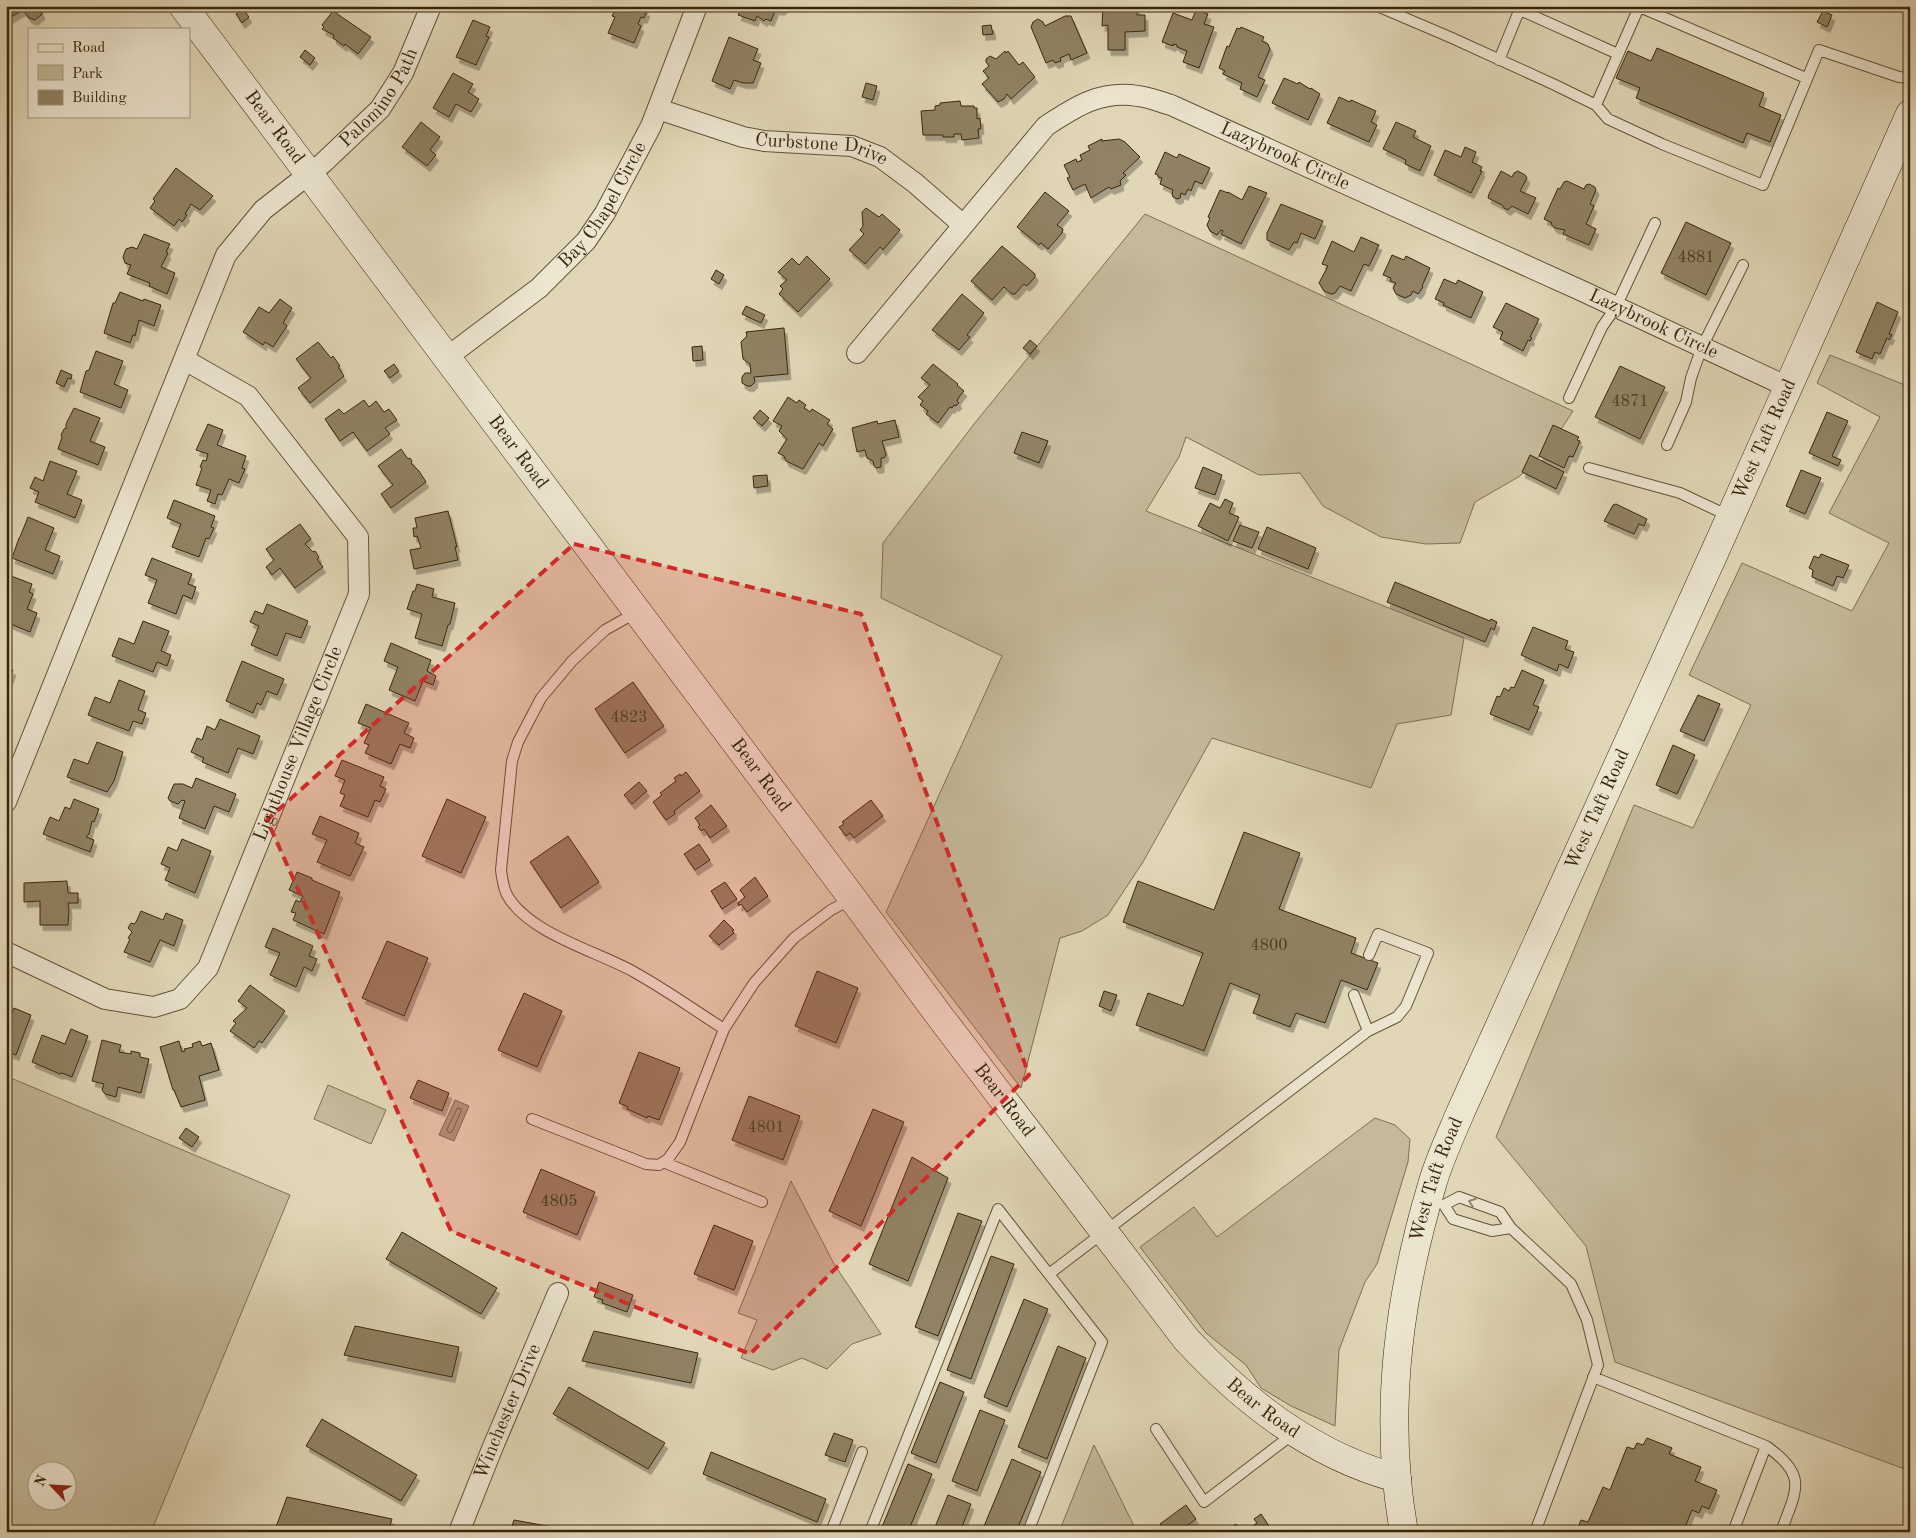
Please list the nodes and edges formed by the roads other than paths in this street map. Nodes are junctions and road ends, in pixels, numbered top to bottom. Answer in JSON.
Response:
{"nodes":[{"id":1,"x":183,"y":6,"type":"edge"},
{"id":2,"x":697,"y":6,"type":"edge"},
{"id":3,"x":1377,"y":6,"type":"edge"},
{"id":4,"x":1638,"y":7,"type":"edge"},
{"id":5,"x":426,"y":8,"type":"edge"},
{"id":6,"x":1521,"y":8,"type":"edge"},
{"id":7,"x":1618,"y":54,"type":"junction"},
{"id":8,"x":1499,"y":60,"type":"junction"},
{"id":9,"x":1806,"y":78,"type":"junction"},
{"id":10,"x":1910,"y":78,"type":"edge"},
{"id":11,"x":1596,"y":105,"type":"junction"},
{"id":12,"x":658,"y":109,"type":"junction"},
{"id":13,"x":1910,"y":114,"type":"edge"},
{"id":14,"x":308,"y":175,"type":"junction"},
{"id":15,"x":1655,"y":223,"type":"dead end"},
{"id":16,"x":963,"y":225,"type":"junction"},
{"id":17,"x":1743,"y":265,"type":"dead end"},
{"id":18,"x":1616,"y":306,"type":"junction"},
{"id":19,"x":1702,"y":347,"type":"junction"},
{"id":20,"x":857,"y":353,"type":"dead end"},
{"id":21,"x":446,"y":358,"type":"junction"},
{"id":22,"x":185,"y":360,"type":"junction"},
{"id":23,"x":1788,"y":387,"type":"junction"},
{"id":24,"x":1569,"y":398,"type":"dead end"},
{"id":25,"x":1667,"y":445,"type":"dead end"},
{"id":26,"x":1589,"y":468,"type":"dead end"},
{"id":27,"x":1730,"y":516,"type":"junction"},
{"id":28,"x":638,"y":612,"type":"junction"},
{"id":29,"x":6,"y":802,"type":"edge"},
{"id":30,"x":853,"y":899,"type":"junction"},
{"id":31,"x":6,"y":952,"type":"edge"},
{"id":32,"x":1369,"y":955,"type":"dead end"},
{"id":33,"x":1354,"y":995,"type":"dead end"},
{"id":34,"x":724,"y":1029,"type":"junction"},
{"id":35,"x":1368,"y":1031,"type":"junction"},
{"id":36,"x":532,"y":1120,"type":"dead end"},
{"id":37,"x":663,"y":1162,"type":"junction"},
{"id":38,"x":762,"y":1202,"type":"dead end"},
{"id":39,"x":1436,"y":1202,"type":"junction"},
{"id":40,"x":1511,"y":1228,"type":"junction"},
{"id":41,"x":1105,"y":1233,"type":"junction"},
{"id":42,"x":1049,"y":1274,"type":"junction"},
{"id":43,"x":558,"y":1293,"type":"dead end"},
{"id":44,"x":1594,"y":1377,"type":"junction"},
{"id":45,"x":1156,"y":1429,"type":"dead end"},
{"id":46,"x":1294,"y":1433,"type":"junction"},
{"id":47,"x":1766,"y":1446,"type":"junction"},
{"id":48,"x":862,"y":1452,"type":"dead end"},
{"id":49,"x":1397,"y":1478,"type":"junction"},
{"id":50,"x":459,"y":1532,"type":"edge"},
{"id":51,"x":831,"y":1532,"type":"edge"},
{"id":52,"x":870,"y":1532,"type":"edge"},
{"id":53,"x":1028,"y":1532,"type":"edge"},
{"id":54,"x":1404,"y":1532,"type":"edge"},
{"id":55,"x":1535,"y":1532,"type":"edge"},
{"id":56,"x":1733,"y":1532,"type":"edge"},
{"id":57,"x":1781,"y":1532,"type":"edge"}],
"edges":[{"from":1,"to":14,"type":"street","name":"Bear Road"},
{"from":2,"to":12,"type":"street","name":"Bay Chapel Circle"},
{"from":3,"to":8,"type":"lane"},
{"from":4,"to":7,"type":"lane"},
{"from":4,"to":9,"type":"lane"},
{"from":5,"to":14,"type":"street","name":"Palomino Path"},
{"from":6,"to":7,"type":"lane"},
{"from":6,"to":8,"type":"lane"},
{"from":7,"to":11,"type":"lane"},
{"from":8,"to":11,"type":"lane"},
{"from":9,"to":10,"type":"lane"},
{"from":9,"to":11,"type":"lane"},
{"from":12,"to":16,"type":"street","name":"Curbstone Drive"},
{"from":12,"to":21,"type":"street","name":"Bay Chapel Circle"},
{"from":13,"to":23,"type":"street","name":"West Taft Road"},
{"from":14,"to":21,"type":"street","name":"Bear Road"},
{"from":14,"to":22,"type":"street"},
{"from":15,"to":18,"type":"lane"},
{"from":16,"to":18,"type":"street","name":"Lazybrook Circle"},
{"from":16,"to":20,"type":"street","name":"Lazybrook Circle"},
{"from":17,"to":19,"type":"lane"},
{"from":18,"to":19,"type":"street","name":"Lazybrook Circle"},
{"from":18,"to":24,"type":"lane"},
{"from":19,"to":23,"type":"street","name":"Lazybrook Circle"},
{"from":19,"to":25,"type":"lane"},
{"from":21,"to":28,"type":"street","name":"Bear Road"},
{"from":22,"to":29,"type":"street"},
{"from":22,"to":31,"type":"street","name":"Lighthouse Village Circle"},
{"from":23,"to":27,"type":"street","name":"West Taft Road"},
{"from":26,"to":27,"type":"lane"},
{"from":27,"to":39,"type":"street","name":"West Taft Road"},
{"from":28,"to":30,"type":"street","name":"Bear Road"},
{"from":28,"to":34,"type":"lane"},
{"from":30,"to":34,"type":"lane"},
{"from":30,"to":41,"type":"street","name":"Bear Road"},
{"from":32,"to":35,"type":"lane"},
{"from":33,"to":35,"type":"lane"},
{"from":34,"to":37,"type":"lane"},
{"from":35,"to":41,"type":"lane"},
{"from":36,"to":37,"type":"lane"},
{"from":37,"to":38,"type":"lane"},
{"from":39,"to":40,"type":"lane"},
{"from":40,"to":39,"type":"lane","one_way":true},
{"from":39,"to":49,"type":"street","name":"West Taft Road"},
{"from":40,"to":44,"type":"lane"},
{"from":41,"to":42,"type":"lane"},
{"from":41,"to":46,"type":"street","name":"Bear Road"},
{"from":42,"to":52,"type":"lane"},
{"from":42,"to":53,"type":"lane"},
{"from":43,"to":50,"type":"street","name":"Winchester Drive"},
{"from":44,"to":47,"type":"lane"},
{"from":44,"to":55,"type":"lane"},
{"from":45,"to":46,"type":"lane"},
{"from":46,"to":49,"type":"street","name":"Bear Road"},
{"from":47,"to":56,"type":"lane"},
{"from":47,"to":57,"type":"lane"},
{"from":48,"to":51,"type":"lane"},
{"from":49,"to":54,"type":"street","name":"West Taft Road"}]}
